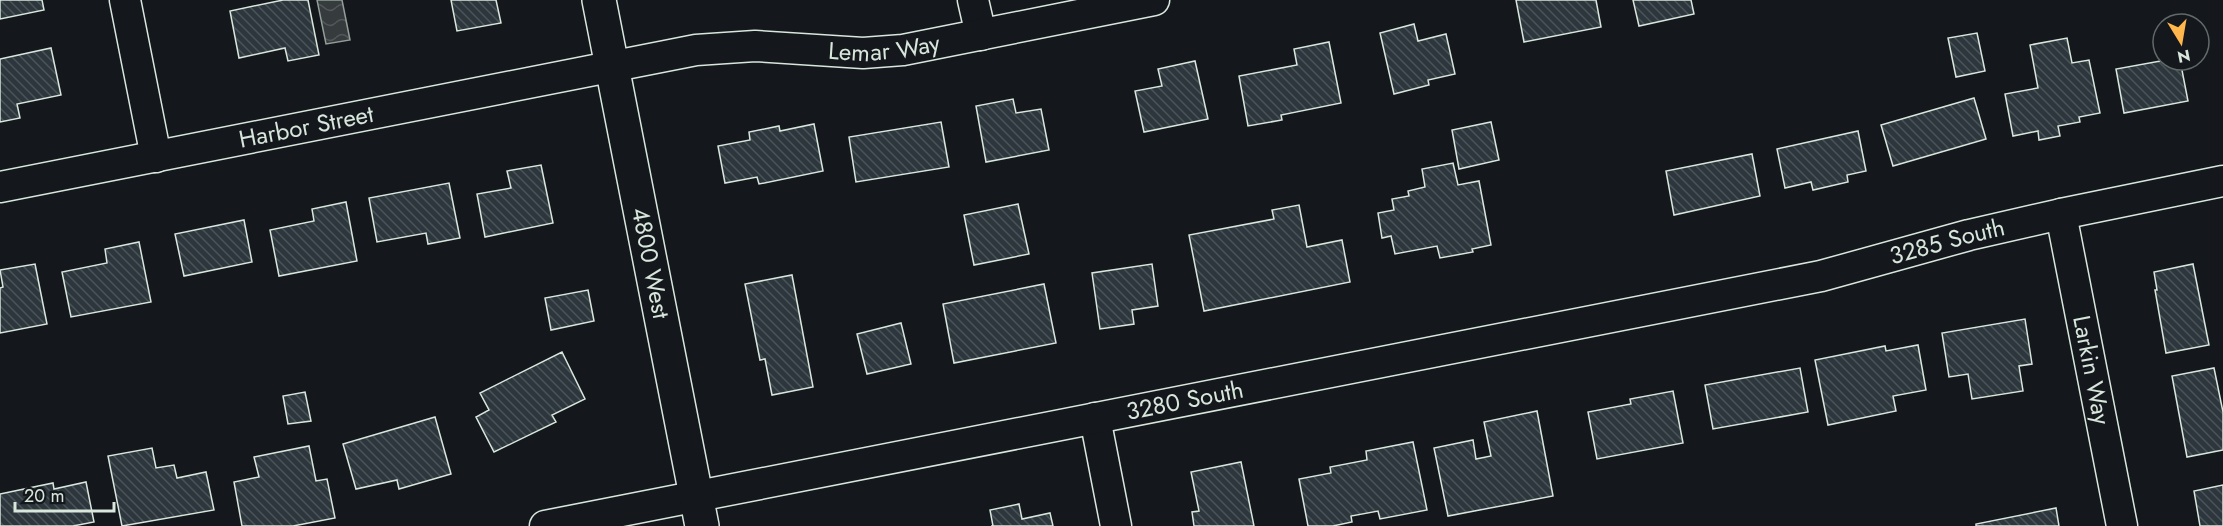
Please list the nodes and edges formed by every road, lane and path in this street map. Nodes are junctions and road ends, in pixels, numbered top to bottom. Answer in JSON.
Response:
{"nodes":[{"id":1,"x":125,"y":0,"type":"edge"},
{"id":2,"x":599,"y":0,"type":"edge"},
{"id":3,"x":974,"y":0,"type":"edge"},
{"id":4,"x":1154,"y":0,"type":"edge"},
{"id":5,"x":981,"y":35,"type":"junction"},
{"id":6,"x":612,"y":67,"type":"junction"},
{"id":7,"x":156,"y":157,"type":"junction"},
{"id":8,"x":2223,"y":182,"type":"edge"},
{"id":9,"x":0,"y":187,"type":"edge"},
{"id":10,"x":2061,"y":214,"type":"junction"},
{"id":11,"x":1674,"y":305,"type":"joint"},
{"id":12,"x":1095,"y":418,"type":"junction"},
{"id":13,"x":699,"y":511,"type":"edge"},
{"id":14,"x":545,"y":526,"type":"edge"},
{"id":15,"x":1116,"y":526,"type":"edge"},
{"id":16,"x":2122,"y":526,"type":"edge"}],
"edges":[{"from":1,"to":7,"type":"street"},
{"from":2,"to":6,"type":"main road","name":"4800 West"},
{"from":3,"to":5,"type":"street"},
{"from":4,"to":5,"type":"street","name":"Lemar Way"},
{"from":5,"to":6,"type":"street","name":"Lemar Way"},
{"from":6,"to":7,"type":"street","name":"Harbor Street"},
{"from":6,"to":13,"type":"main road","name":"4800 West"},
{"from":7,"to":9,"type":"street","name":"Harbor Street"},
{"from":8,"to":10,"type":"street","name":"3285 South"},
{"from":10,"to":11,"type":"street","name":"3285 South"},
{"from":10,"to":16,"type":"street","name":"Larkin Way"},
{"from":11,"to":12,"type":"street","name":"3280 South"},
{"from":12,"to":13,"type":"street","name":"3280 South"},
{"from":12,"to":15,"type":"street"},
{"from":13,"to":14,"type":"street","name":"3280 South"}]}
